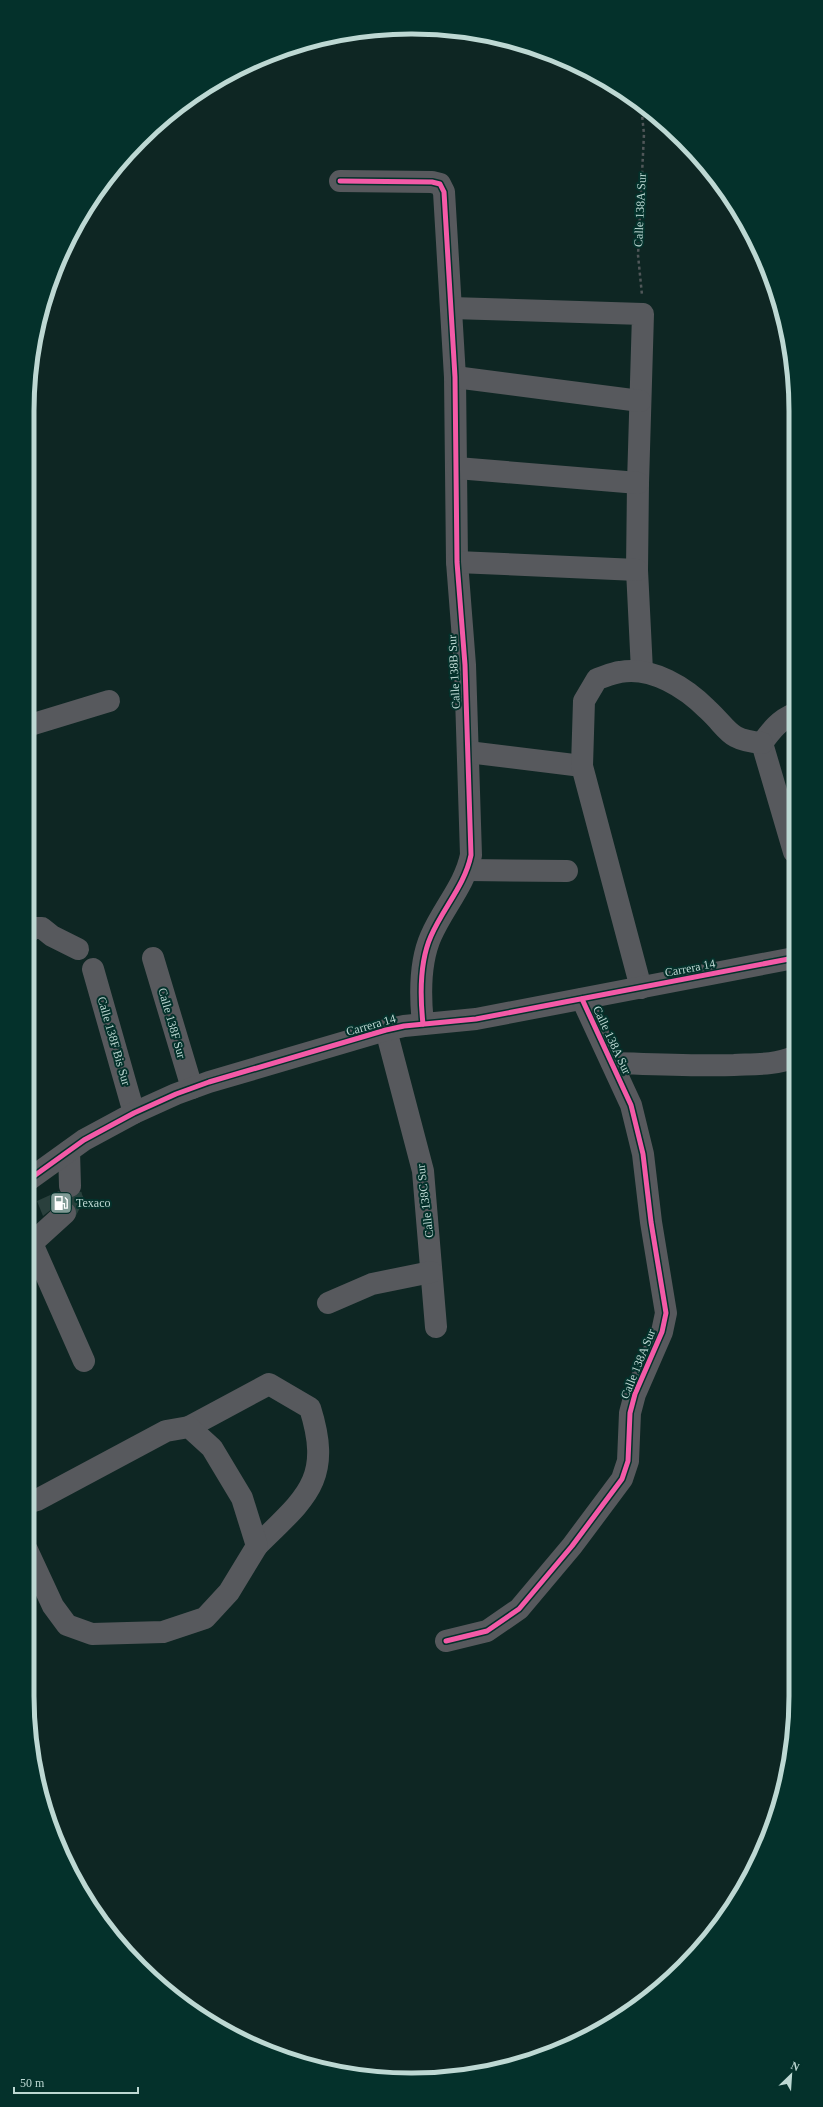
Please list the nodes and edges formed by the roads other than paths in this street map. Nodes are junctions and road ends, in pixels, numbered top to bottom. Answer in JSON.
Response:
{"nodes":[{"id":1,"x":340,"y":181,"type":"dead end"},
{"id":2,"x":451,"y":308,"type":"junction"},
{"id":3,"x":455,"y":377,"type":"junction"},
{"id":4,"x":640,"y":401,"type":"junction"},
{"id":5,"x":457,"y":468,"type":"junction"},
{"id":6,"x":638,"y":483,"type":"junction"},
{"id":7,"x":457,"y":562,"type":"junction"},
{"id":8,"x":637,"y":570,"type":"junction"},
{"id":9,"x":642,"y":671,"type":"junction"},
{"id":10,"x":109,"y":701,"type":"dead end"},
{"id":11,"x":789,"y":716,"type":"edge"},
{"id":12,"x":34,"y":724,"type":"edge"},
{"id":13,"x":762,"y":743,"type":"junction"},
{"id":14,"x":468,"y":752,"type":"junction"},
{"id":15,"x":582,"y":766,"type":"junction"},
{"id":16,"x":789,"y":835,"type":"edge"},
{"id":17,"x":468,"y":870,"type":"junction"},
{"id":18,"x":567,"y":871,"type":"dead end"},
{"id":19,"x":34,"y":928,"type":"edge"},
{"id":20,"x":78,"y":949,"type":"dead end"},
{"id":21,"x":153,"y":958,"type":"dead end"},
{"id":22,"x":789,"y":959,"type":"edge"},
{"id":23,"x":94,"y":969,"type":"dead end"},
{"id":24,"x":641,"y":988,"type":"junction"},
{"id":25,"x":582,"y":999,"type":"junction"},
{"id":26,"x":423,"y":1024,"type":"junction"},
{"id":27,"x":386,"y":1030,"type":"junction"},
{"id":28,"x":789,"y":1059,"type":"edge"},
{"id":29,"x":612,"y":1062,"type":"junction"},
{"id":30,"x":192,"y":1088,"type":"junction"},
{"id":31,"x":134,"y":1113,"type":"junction"},
{"id":32,"x":69,"y":1151,"type":"junction"},
{"id":33,"x":34,"y":1176,"type":"edge"},
{"id":34,"x":70,"y":1186,"type":"tunnel mouth"},
{"id":35,"x":65,"y":1213,"type":"tunnel mouth"},
{"id":36,"x":34,"y":1234,"type":"edge"},
{"id":37,"x":34,"y":1248,"type":"edge"},
{"id":38,"x":431,"y":1272,"type":"junction"},
{"id":39,"x":328,"y":1303,"type":"dead end"},
{"id":40,"x":436,"y":1327,"type":"dead end"},
{"id":41,"x":84,"y":1361,"type":"dead end"},
{"id":42,"x":189,"y":1427,"type":"junction"},
{"id":43,"x":34,"y":1501,"type":"edge"},
{"id":44,"x":257,"y":1546,"type":"junction"},
{"id":45,"x":34,"y":1565,"type":"edge"},
{"id":46,"x":446,"y":1641,"type":"dead end"}],
"edges":[{"from":1,"to":2,"type":"street","name":"Calle 138B Sur"},
{"from":2,"to":3,"type":"street","name":"Calle 138B Sur"},
{"from":2,"to":4,"type":"street"},
{"from":3,"to":4,"type":"street"},
{"from":3,"to":5,"type":"street","name":"Calle 138B Sur"},
{"from":4,"to":6,"type":"street"},
{"from":5,"to":6,"type":"street"},
{"from":5,"to":7,"type":"street","name":"Calle 138B Sur"},
{"from":6,"to":8,"type":"street"},
{"from":7,"to":8,"type":"street"},
{"from":7,"to":14,"type":"street","name":"Calle 138B Sur"},
{"from":8,"to":9,"type":"street"},
{"from":9,"to":13,"type":"street"},
{"from":9,"to":15,"type":"street"},
{"from":10,"to":12,"type":"street"},
{"from":11,"to":13,"type":"street"},
{"from":13,"to":16,"type":"street"},
{"from":14,"to":15,"type":"street"},
{"from":14,"to":17,"type":"street","name":"Calle 138B Sur"},
{"from":15,"to":24,"type":"street"},
{"from":17,"to":18,"type":"street"},
{"from":17,"to":26,"type":"street","name":"Calle 138B Sur"},
{"from":19,"to":20,"type":"street"},
{"from":21,"to":30,"type":"street","name":"Calle 138F Sur"},
{"from":22,"to":24,"type":"street","name":"Carrera 14"},
{"from":23,"to":31,"type":"street","name":"Calle 138F Bis Sur"},
{"from":24,"to":25,"type":"street","name":"Carrera 14"},
{"from":25,"to":26,"type":"street","name":"Carrera 14"},
{"from":25,"to":29,"type":"street","name":"Calle 138A Sur"},
{"from":26,"to":27,"type":"street","name":"Carrera 14"},
{"from":27,"to":30,"type":"street","name":"Carrera 14"},
{"from":27,"to":38,"type":"street","name":"Calle 138C Sur"},
{"from":28,"to":29,"type":"street"},
{"from":29,"to":46,"type":"street","name":"Calle 138A Sur"},
{"from":30,"to":31,"type":"street","name":"Carrera 14"},
{"from":31,"to":32,"type":"street","name":"Carrera 14"},
{"from":32,"to":33,"type":"street","name":"Carrera 14"},
{"from":32,"to":34,"type":"street"},
{"from":35,"to":36,"type":"street"},
{"from":37,"to":41,"type":"street"},
{"from":38,"to":39,"type":"street"},
{"from":38,"to":40,"type":"street","name":"Calle 138C Sur"},
{"from":42,"to":43,"type":"street"},
{"from":42,"to":44,"type":"street"},
{"from":42,"to":44,"type":"street"},
{"from":44,"to":45,"type":"street"}]}
